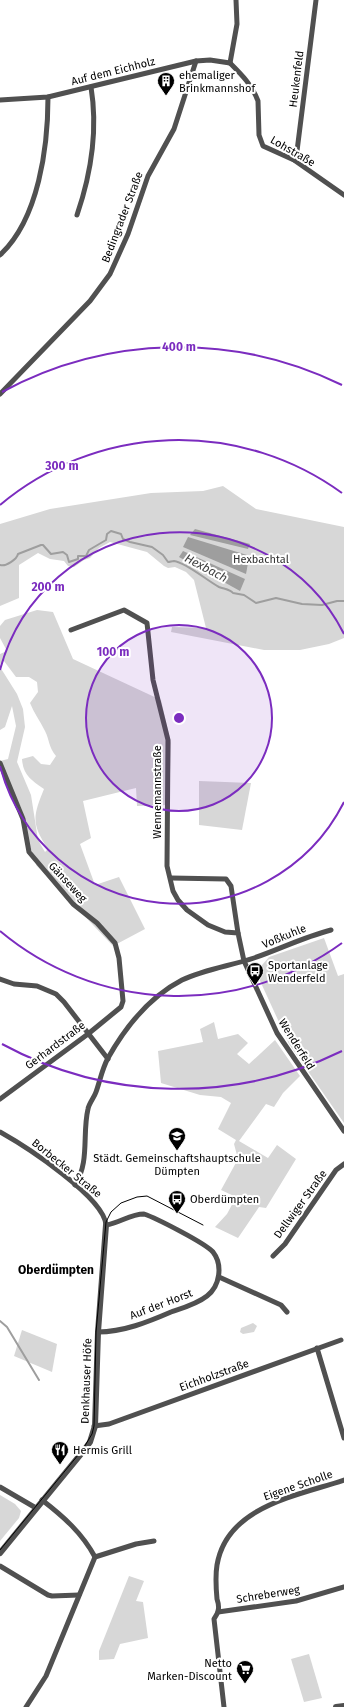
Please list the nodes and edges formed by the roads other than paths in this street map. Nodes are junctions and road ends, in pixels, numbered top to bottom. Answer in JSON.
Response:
{"nodes":[{"id":1,"x":236,"y":0,"type":"edge"},
{"id":2,"x":316,"y":0,"type":"edge"},
{"id":3,"x":196,"y":61,"type":"junction"},
{"id":4,"x":230,"y":63,"type":"junction"},
{"id":5,"x":91,"y":87,"type":"junction"},
{"id":6,"x":48,"y":97,"type":"junction"},
{"id":7,"x":0,"y":100,"type":"edge"},
{"id":8,"x":294,"y":160,"type":"junction"},
{"id":9,"x":344,"y":195,"type":"edge"},
{"id":10,"x":77,"y":215,"type":"dead end"},
{"id":11,"x":0,"y":254,"type":"edge"},
{"id":12,"x":0,"y":394,"type":"edge"},
{"id":13,"x":71,"y":630,"type":"dead end"},
{"id":14,"x":0,"y":764,"type":"edge"},
{"id":15,"x":170,"y":878,"type":"junction"},
{"id":16,"x":331,"y":930,"type":"dead end"},
{"id":17,"x":238,"y":933,"type":"junction"},
{"id":18,"x":244,"y":961,"type":"junction"},
{"id":19,"x":0,"y":979,"type":"edge"},
{"id":20,"x":120,"y":1007,"type":"joint"},
{"id":21,"x":88,"y":1034,"type":"junction"},
{"id":22,"x":108,"y":1059,"type":"junction"},
{"id":23,"x":0,"y":1099,"type":"edge"},
{"id":24,"x":344,"y":1131,"type":"edge"},
{"id":25,"x":0,"y":1132,"type":"edge"},
{"id":26,"x":344,"y":1164,"type":"edge"},
{"id":27,"x":75,"y":1185,"type":"junction"},
{"id":28,"x":106,"y":1225,"type":"junction"},
{"id":29,"x":273,"y":1256,"type":"dead end"},
{"id":30,"x":219,"y":1277,"type":"junction"},
{"id":31,"x":287,"y":1312,"type":"dead end"},
{"id":32,"x":98,"y":1332,"type":"junction"},
{"id":33,"x":341,"y":1340,"type":"dead end"},
{"id":34,"x":317,"y":1348,"type":"junction"},
{"id":35,"x":95,"y":1426,"type":"junction"},
{"id":36,"x":344,"y":1438,"type":"edge"},
{"id":37,"x":344,"y":1480,"type":"edge"},
{"id":38,"x":0,"y":1487,"type":"edge"},
{"id":39,"x":42,"y":1500,"type":"junction"},
{"id":40,"x":36,"y":1508,"type":"junction"},
{"id":41,"x":154,"y":1541,"type":"dead end"},
{"id":42,"x":0,"y":1553,"type":"edge"},
{"id":43,"x":95,"y":1557,"type":"junction"},
{"id":44,"x":0,"y":1566,"type":"edge"},
{"id":45,"x":344,"y":1587,"type":"edge"},
{"id":46,"x":79,"y":1595,"type":"junction"},
{"id":47,"x":218,"y":1612,"type":"junction"},
{"id":48,"x":344,"y":1706,"type":"edge"},
{"id":49,"x":26,"y":1707,"type":"edge"},
{"id":50,"x":224,"y":1707,"type":"edge"},
{"id":51,"x":336,"y":1707,"type":"edge"}],
"edges":[{"from":1,"to":4,"type":"street"},
{"from":2,"to":8,"type":"street","name":"Heukenfeld"},
{"from":3,"to":4,"type":"street","name":"Auf dem Eichholz"},
{"from":3,"to":5,"type":"street","name":"Auf dem Eichholz"},
{"from":3,"to":12,"type":"street","name":"Bedingrader Straße"},
{"from":4,"to":8,"type":"street","name":"Lohstraße"},
{"from":5,"to":6,"type":"street","name":"Auf dem Eichholz"},
{"from":5,"to":10,"type":"street"},
{"from":6,"to":7,"type":"street","name":"Auf dem Eichholz"},
{"from":6,"to":11,"type":"street"},
{"from":8,"to":9,"type":"street","name":"Lohstraße"},
{"from":13,"to":15,"type":"street","name":"Wennemannstraße"},
{"from":14,"to":20,"type":"street","name":"Gänseweg"},
{"from":15,"to":17,"type":"street","name":"Wennemannstraße"},
{"from":15,"to":17,"type":"street"},
{"from":16,"to":18,"type":"street","name":"Voßkuhle"},
{"from":17,"to":18,"type":"street"},
{"from":18,"to":22,"type":"street"},
{"from":18,"to":24,"type":"street","name":"Wenderfeld"},
{"from":19,"to":21,"type":"street"},
{"from":20,"to":21,"type":"street","name":"Gerhardstraße"},
{"from":21,"to":22,"type":"street"},
{"from":21,"to":23,"type":"street","name":"Gerhardstraße"},
{"from":22,"to":27,"type":"street"},
{"from":25,"to":27,"type":"street","name":"Borbecker Straße"},
{"from":26,"to":29,"type":"street","name":"Dellwiger Straße"},
{"from":27,"to":28,"type":"street","name":"Borbecker Straße"},
{"from":28,"to":30,"type":"street"},
{"from":28,"to":32,"type":"street","name":"Denkhauser Höfe"},
{"from":30,"to":31,"type":"street"},
{"from":30,"to":32,"type":"street","name":"Auf der Horst"},
{"from":32,"to":35,"type":"street","name":"Denkhauser Höfe"},
{"from":33,"to":34,"type":"street","name":"Eichholzstraße"},
{"from":34,"to":35,"type":"street","name":"Eichholzstraße"},
{"from":34,"to":36,"type":"street"},
{"from":35,"to":39,"type":"street","name":"Denkhauser Höfe"},
{"from":37,"to":47,"type":"street","name":"Eigene Scholle"},
{"from":38,"to":40,"type":"street"},
{"from":39,"to":40,"type":"street","name":"Denkhauser Höfe"},
{"from":39,"to":43,"type":"street"},
{"from":40,"to":42,"type":"street","name":"Denkhauser Höfe"},
{"from":41,"to":43,"type":"street"},
{"from":43,"to":46,"type":"street"},
{"from":44,"to":46,"type":"street"},
{"from":45,"to":47,"type":"street","name":"Schreberweg"},
{"from":46,"to":49,"type":"street"},
{"from":47,"to":50,"type":"street","name":"Eigene Scholle"},
{"from":48,"to":51,"type":"street"}]}
